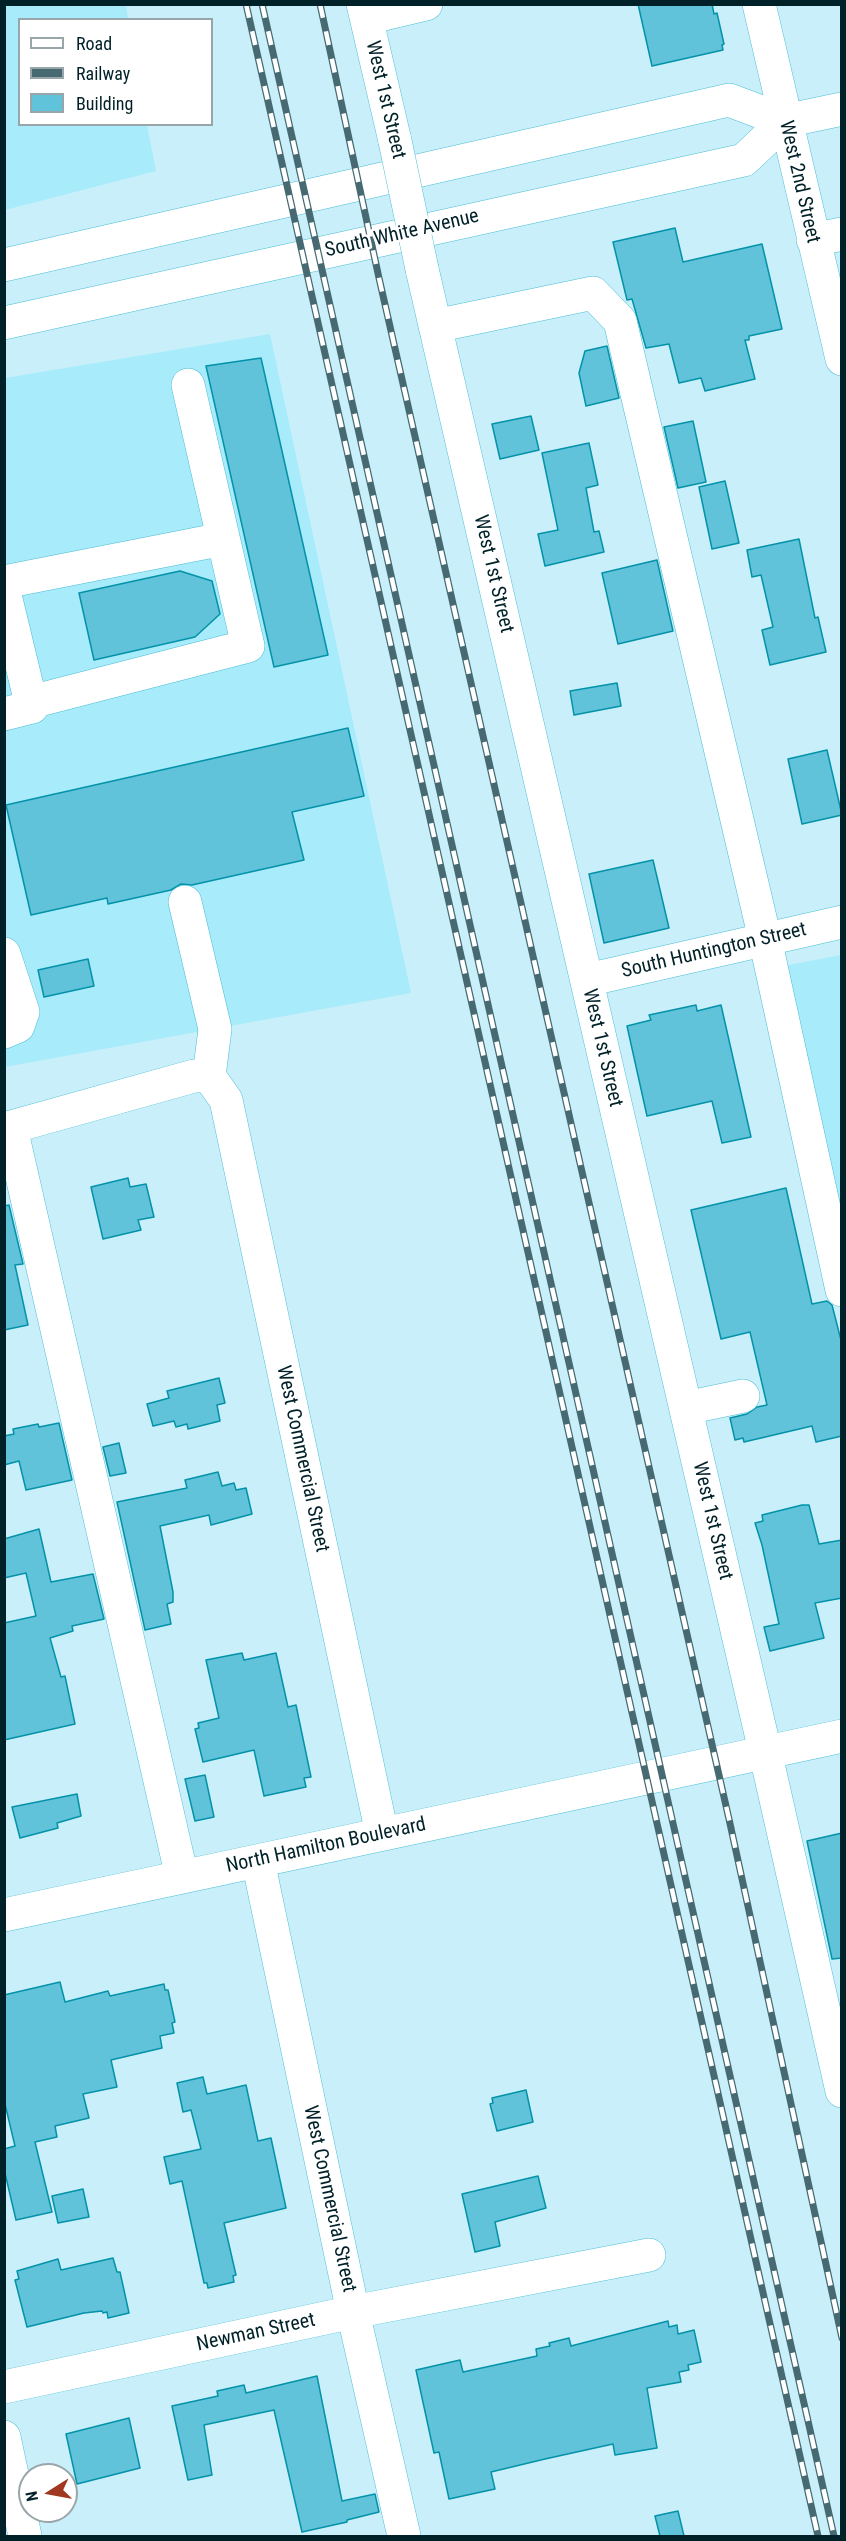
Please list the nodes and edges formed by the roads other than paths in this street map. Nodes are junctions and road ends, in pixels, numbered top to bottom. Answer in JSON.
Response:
{"nodes":[{"id":1,"x":426,"y":4,"type":"edge"},
{"id":2,"x":759,"y":4,"type":"edge"},
{"id":3,"x":365,"y":11,"type":"edge"},
{"id":4,"x":842,"y":109,"type":"edge"},
{"id":5,"x":785,"y":121,"type":"junction"},
{"id":6,"x":827,"y":237,"type":"edge"},
{"id":7,"x":4,"y":265,"type":"edge"},
{"id":8,"x":4,"y":323,"type":"edge"},
{"id":9,"x":435,"y":326,"type":"junction"},
{"id":10,"x":842,"y":359,"type":"edge"},
{"id":11,"x":188,"y":385,"type":"dead end"},
{"id":12,"x":223,"y":539,"type":"junction"},
{"id":13,"x":4,"y":582,"type":"edge"},
{"id":14,"x":4,"y":591,"type":"edge"},
{"id":15,"x":18,"y":708,"type":"edge"},
{"id":16,"x":184,"y":902,"type":"dead end"},
{"id":17,"x":842,"y":922,"type":"edge"},
{"id":18,"x":765,"y":939,"type":"junction"},
{"id":19,"x":4,"y":954,"type":"edge"},
{"id":20,"x":587,"y":980,"type":"junction"},
{"id":21,"x":4,"y":1032,"type":"edge"},
{"id":22,"x":213,"y":1081,"type":"junction"},
{"id":23,"x":8,"y":1128,"type":"edge"},
{"id":24,"x":842,"y":1290,"type":"edge"},
{"id":25,"x":743,"y":1396,"type":"dead end"},
{"id":26,"x":686,"y":1408,"type":"junction"},
{"id":27,"x":842,"y":1736,"type":"edge"},
{"id":28,"x":765,"y":1751,"type":"junction"},
{"id":29,"x":382,"y":1834,"type":"junction"},
{"id":30,"x":258,"y":1861,"type":"junction"},
{"id":31,"x":182,"y":1877,"type":"junction"},
{"id":32,"x":4,"y":1915,"type":"edge"},
{"id":33,"x":842,"y":2091,"type":"edge"},
{"id":34,"x":649,"y":2255,"type":"dead end"},
{"id":35,"x":353,"y":2312,"type":"junction"},
{"id":36,"x":4,"y":2387,"type":"edge"},
{"id":37,"x":4,"y":2437,"type":"edge"},
{"id":38,"x":396,"y":2535,"type":"edge"},
{"id":39,"x":25,"y":2536,"type":"edge"}],
"edges":[{"from":1,"to":3,"type":"street"},
{"from":2,"to":5,"type":"street","name":"West 2nd Street"},
{"from":3,"to":9,"type":"street","name":"West 1st Street","bridge":true},
{"from":4,"to":5,"type":"street"},
{"from":5,"to":6,"type":"street","name":"West 2nd Street"},
{"from":5,"to":7,"type":"street"},
{"from":5,"to":8,"type":"street","name":"South White Avenue"},
{"from":6,"to":10,"type":"street","name":"West 2nd Street"},
{"from":9,"to":18,"type":"street"},
{"from":9,"to":20,"type":"street","name":"West 1st Street"},
{"from":11,"to":12,"type":"street"},
{"from":12,"to":13,"type":"street"},
{"from":12,"to":15,"type":"street"},
{"from":14,"to":15,"type":"street"},
{"from":16,"to":22,"type":"street"},
{"from":17,"to":18,"type":"street","name":"South Huntington Street"},
{"from":18,"to":20,"type":"street","name":"South Huntington Street"},
{"from":18,"to":24,"type":"street"},
{"from":19,"to":21,"type":"street"},
{"from":20,"to":26,"type":"street","name":"West 1st Street"},
{"from":22,"to":23,"type":"street"},
{"from":22,"to":29,"type":"street","name":"West Commercial Street"},
{"from":23,"to":31,"type":"street"},
{"from":25,"to":26,"type":"street"},
{"from":26,"to":28,"type":"street","name":"West 1st Street"},
{"from":27,"to":28,"type":"street","name":"North Hamilton Boulevard"},
{"from":28,"to":29,"type":"street","name":"North Hamilton Boulevard"},
{"from":28,"to":33,"type":"street","name":"West 1st Street"},
{"from":29,"to":30,"type":"street","name":"North Hamilton Boulevard"},
{"from":30,"to":31,"type":"street","name":"North Hamilton Boulevard"},
{"from":30,"to":35,"type":"street","name":"West Commercial Street"},
{"from":31,"to":32,"type":"street","name":"North Hamilton Boulevard"},
{"from":34,"to":35,"type":"street","name":"Newman Street"},
{"from":35,"to":36,"type":"street","name":"Newman Street"},
{"from":35,"to":38,"type":"street","name":"West Commercial Street"},
{"from":37,"to":39,"type":"street"}]}
